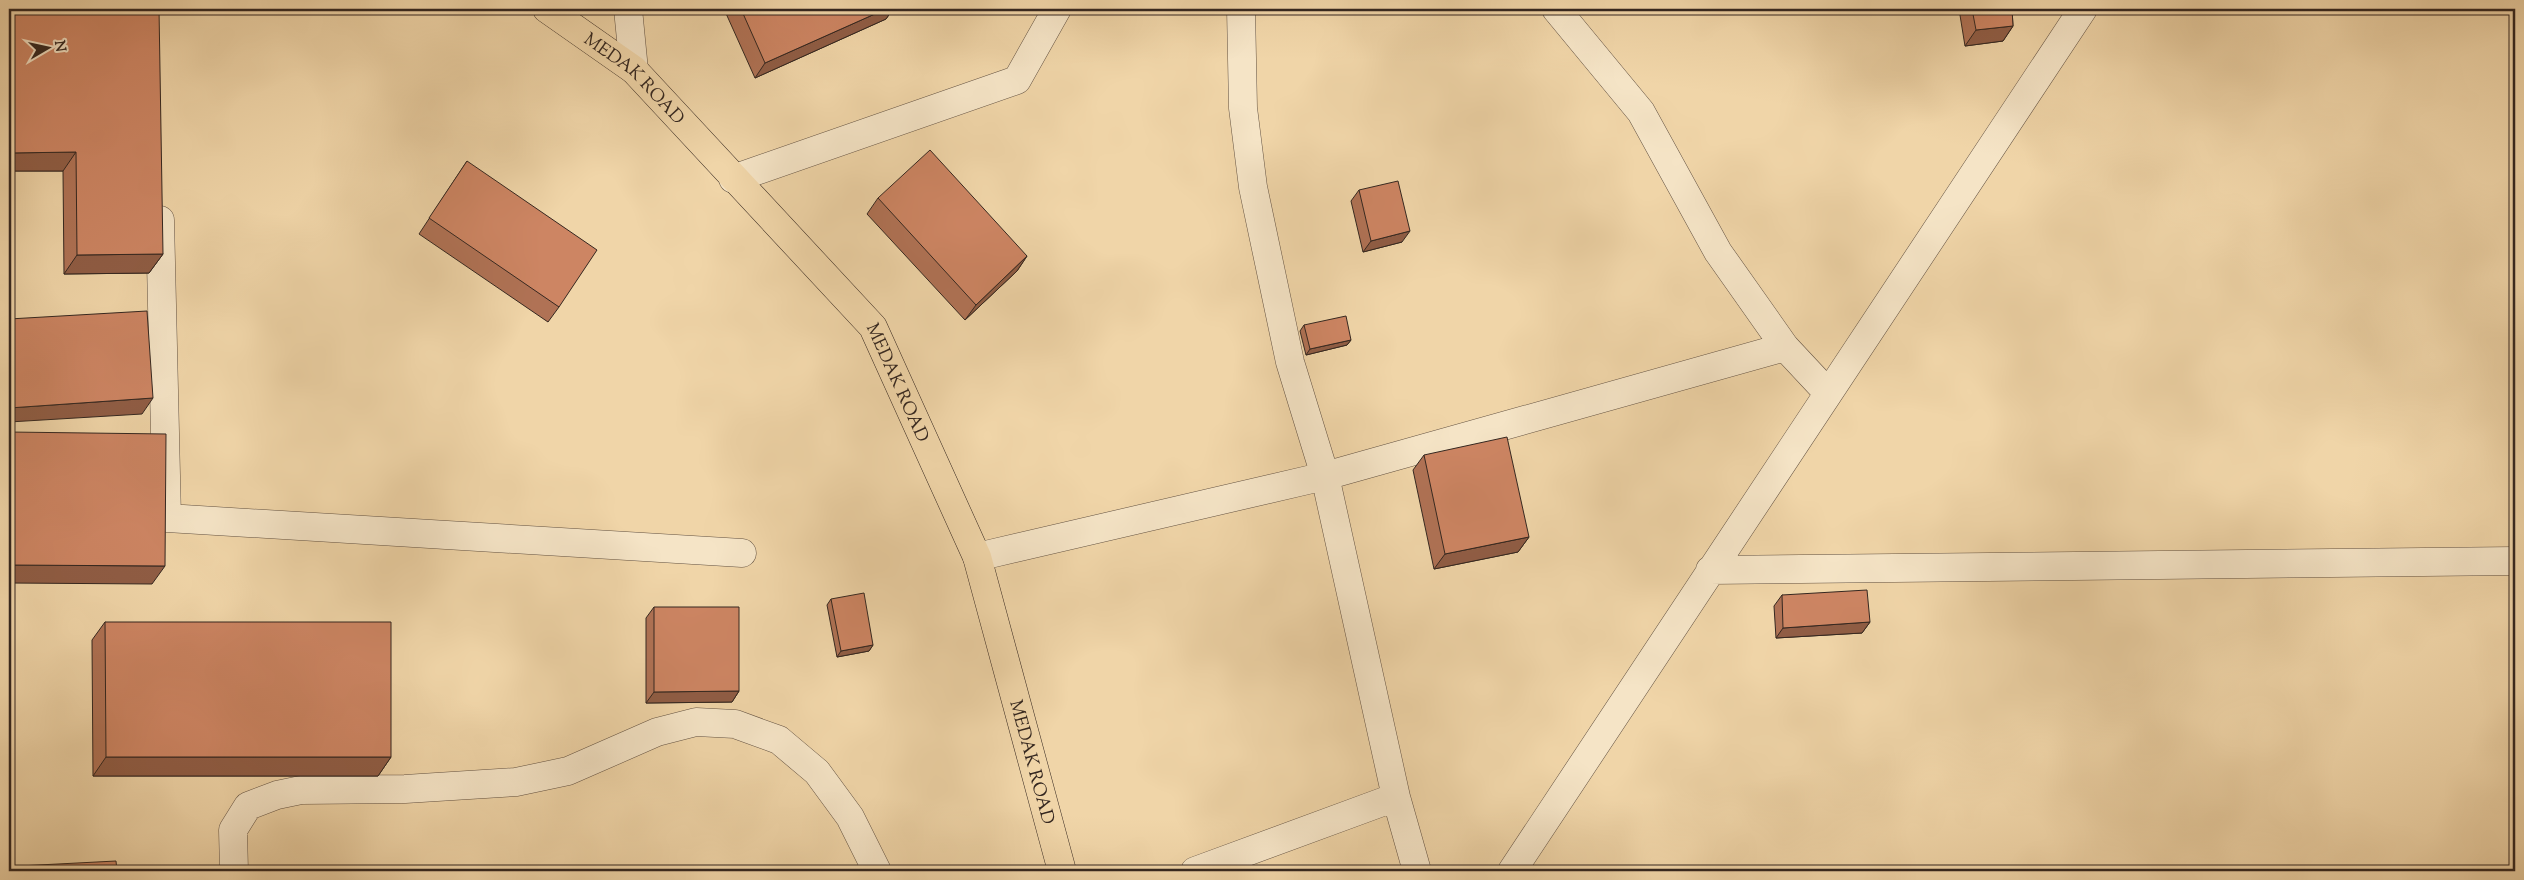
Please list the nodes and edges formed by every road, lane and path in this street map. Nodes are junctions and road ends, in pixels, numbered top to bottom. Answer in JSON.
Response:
{"nodes":[{"id":1,"x":547,"y":9,"type":"edge"},
{"id":2,"x":628,"y":9,"type":"edge"},
{"id":3,"x":1057,"y":9,"type":"edge"},
{"id":4,"x":1241,"y":9,"type":"edge"},
{"id":5,"x":1556,"y":9,"type":"edge"},
{"id":6,"x":2083,"y":9,"type":"edge"},
{"id":7,"x":634,"y":70,"type":"junction"},
{"id":8,"x":733,"y":179,"type":"junction"},
{"id":9,"x":159,"y":198,"type":"edge"},
{"id":10,"x":1785,"y":347,"type":"junction"},
{"id":11,"x":1828,"y":393,"type":"junction"},
{"id":12,"x":1325,"y":476,"type":"junction"},
{"id":13,"x":742,"y":553,"type":"dead end"},
{"id":14,"x":977,"y":557,"type":"junction"},
{"id":15,"x":2515,"y":561,"type":"edge"},
{"id":16,"x":1710,"y":570,"type":"junction"},
{"id":17,"x":1396,"y":797,"type":"junction"},
{"id":18,"x":234,"y":871,"type":"edge"},
{"id":19,"x":877,"y":871,"type":"edge"},
{"id":20,"x":1062,"y":871,"type":"edge"},
{"id":21,"x":1195,"y":871,"type":"edge"},
{"id":22,"x":1417,"y":871,"type":"edge"},
{"id":23,"x":1512,"y":871,"type":"edge"}],
"edges":[{"from":1,"to":7,"type":"main road","name":"MEDAK ROAD"},
{"from":2,"to":7,"type":"street"},
{"from":3,"to":8,"type":"street"},
{"from":4,"to":12,"type":"street"},
{"from":5,"to":10,"type":"street"},
{"from":6,"to":11,"type":"street"},
{"from":7,"to":8,"type":"main road","name":"MEDAK ROAD"},
{"from":8,"to":14,"type":"main road","name":"MEDAK ROAD"},
{"from":9,"to":13,"type":"street"},
{"from":10,"to":11,"type":"street"},
{"from":10,"to":12,"type":"street"},
{"from":11,"to":16,"type":"street"},
{"from":12,"to":14,"type":"street"},
{"from":12,"to":17,"type":"street"},
{"from":14,"to":20,"type":"main road","name":"MEDAK ROAD"},
{"from":15,"to":16,"type":"street"},
{"from":16,"to":23,"type":"street"},
{"from":17,"to":21,"type":"street"},
{"from":17,"to":22,"type":"street"},
{"from":18,"to":19,"type":"street"}]}
